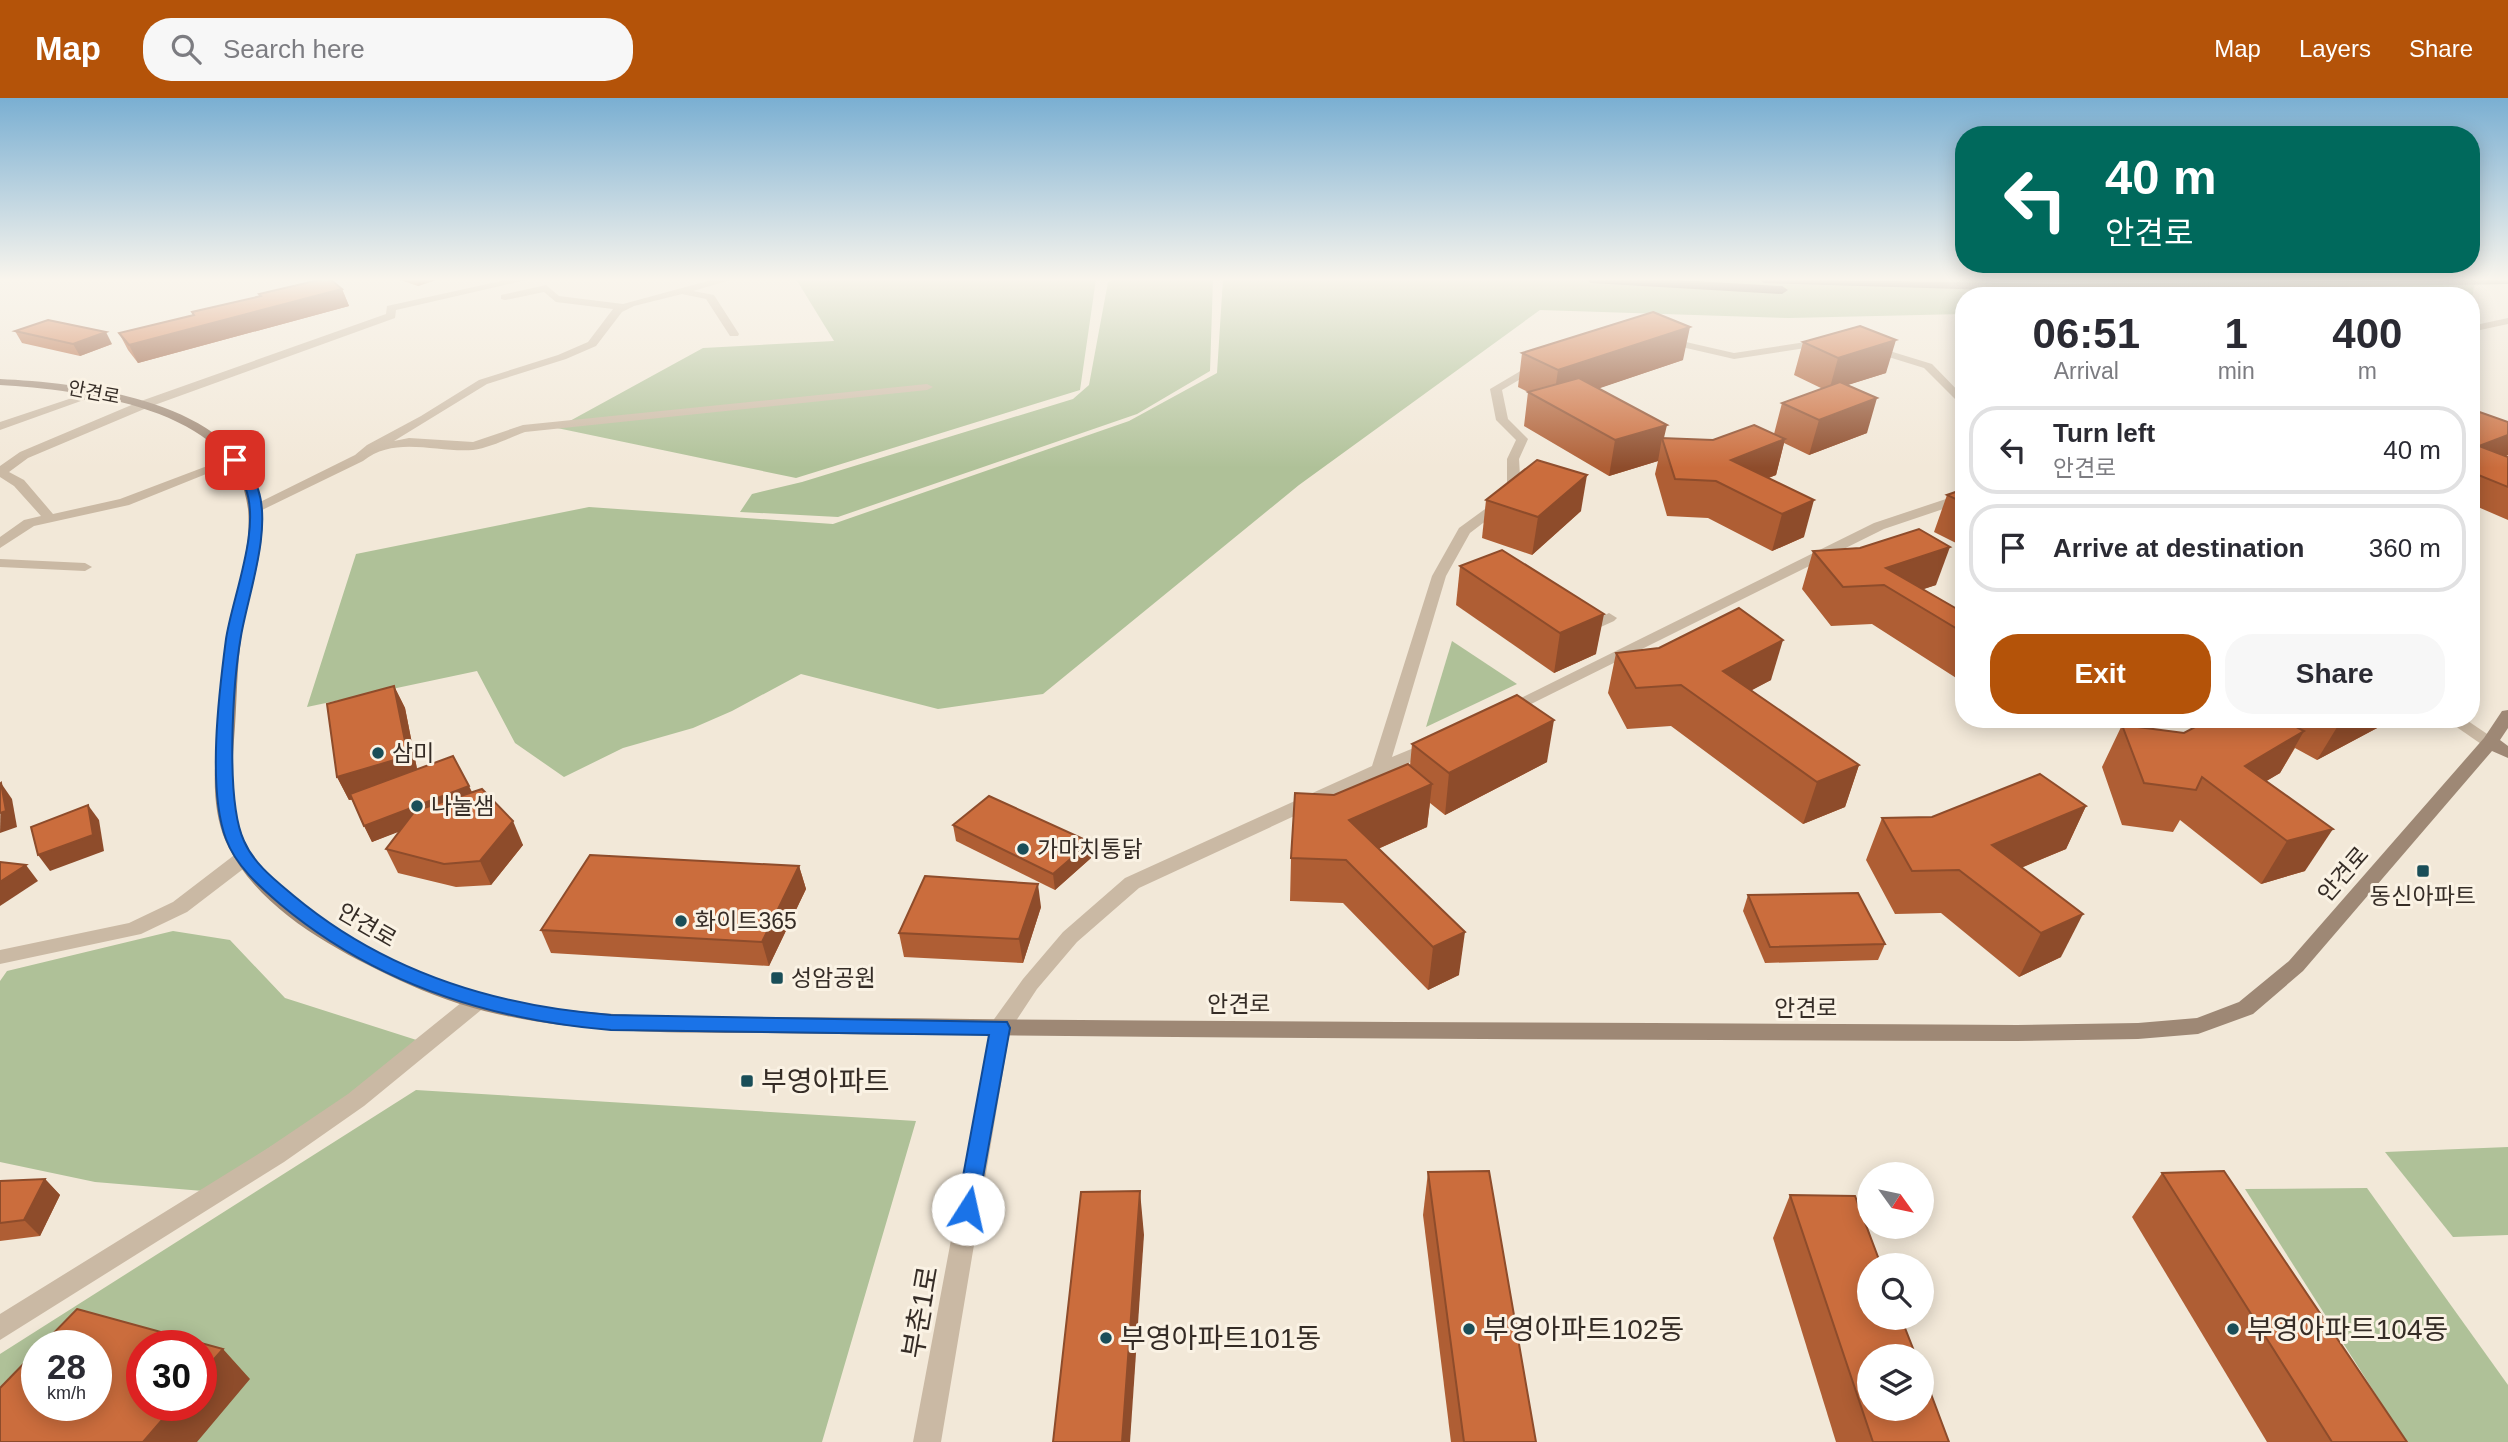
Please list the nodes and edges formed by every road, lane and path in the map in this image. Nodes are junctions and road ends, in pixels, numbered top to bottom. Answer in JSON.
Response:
{"nodes":[{"id":1,"x":319,"y":342,"type":"edge"},
{"id":2,"x":594,"y":342,"type":"edge"},
{"id":3,"x":1671,"y":342,"type":"edge"},
{"id":4,"x":1826,"y":342,"type":"edge"},
{"id":5,"x":1836,"y":342,"type":"edge"},
{"id":6,"x":1844,"y":343,"type":"edge"},
{"id":7,"x":1857,"y":345,"type":"edge"},
{"id":8,"x":1546,"y":361,"type":"edge"},
{"id":9,"x":0,"y":382,"type":"edge"},
{"id":10,"x":927,"y":387,"type":"dead end"},
{"id":11,"x":100,"y":392,"type":"junction"},
{"id":12,"x":1955,"y":395,"type":"edge"},
{"id":13,"x":145,"y":404,"type":"junction"},
{"id":14,"x":0,"y":426,"type":"edge"},
{"id":15,"x":371,"y":448,"type":"junction"},
{"id":16,"x":235,"y":460,"type":"junction"},
{"id":17,"x":0,"y":472,"type":"edge"},
{"id":18,"x":1955,"y":500,"type":"edge"},
{"id":19,"x":256,"y":508,"type":"junction"},
{"id":20,"x":50,"y":518,"type":"junction"},
{"id":21,"x":0,"y":544,"type":"edge"},
{"id":22,"x":0,"y":563,"type":"edge"},
{"id":23,"x":85,"y":567,"type":"dead end"},
{"id":24,"x":1609,"y":618,"type":"dead end"},
{"id":25,"x":1583,"y":630,"type":"edge"},
{"id":26,"x":1496,"y":715,"type":"edge"},
{"id":27,"x":2508,"y":715,"type":"edge"},
{"id":28,"x":2467,"y":728,"type":"edge"},
{"id":29,"x":1449,"y":738,"type":"edge"},
{"id":30,"x":2490,"y":742,"type":"junction"},
{"id":31,"x":2508,"y":753,"type":"edge"},
{"id":32,"x":1379,"y":772,"type":"junction"},
{"id":33,"x":244,"y":859,"type":"junction"},
{"id":34,"x":0,"y":957,"type":"edge"},
{"id":35,"x":479,"y":1000,"type":"junction"},
{"id":36,"x":1000,"y":1028,"type":"junction"},
{"id":37,"x":0,"y":1328,"type":"edge"},
{"id":38,"x":928,"y":1442,"type":"edge"}],
"edges":[{"from":1,"to":13,"type":"street","name":"안견로"},
{"from":2,"to":15,"type":"street"},
{"from":3,"to":4,"type":"street"},
{"from":5,"to":6,"type":"street"},
{"from":7,"to":12,"type":"street"},
{"from":8,"to":32,"type":"street"},
{"from":9,"to":11,"type":"main road","name":"안견로"},
{"from":10,"to":15,"type":"street"},
{"from":11,"to":13,"type":"main road","name":"안견로"},
{"from":11,"to":14,"type":"street"},
{"from":13,"to":16,"type":"main road","name":"안견로"},
{"from":13,"to":17,"type":"street"},
{"from":15,"to":19,"type":"street"},
{"from":16,"to":19,"type":"main road","name":"안견로"},
{"from":16,"to":20,"type":"street"},
{"from":17,"to":20,"type":"street"},
{"from":18,"to":26,"type":"street"},
{"from":19,"to":33,"type":"main road","name":"안견로"},
{"from":20,"to":21,"type":"street"},
{"from":22,"to":23,"type":"street"},
{"from":24,"to":25,"type":"street"},
{"from":27,"to":30,"type":"main road","name":"안견로"},
{"from":28,"to":30,"type":"street"},
{"from":29,"to":32,"type":"street"},
{"from":30,"to":31,"type":"main road"},
{"from":30,"to":36,"type":"main road","name":"안견로"},
{"from":32,"to":36,"type":"street"},
{"from":33,"to":34,"type":"street"},
{"from":33,"to":35,"type":"main road","name":"안견로"},
{"from":35,"to":36,"type":"main road","name":"안견로"},
{"from":35,"to":37,"type":"street"},
{"from":36,"to":38,"type":"street","name":"부춘1로"}]}
